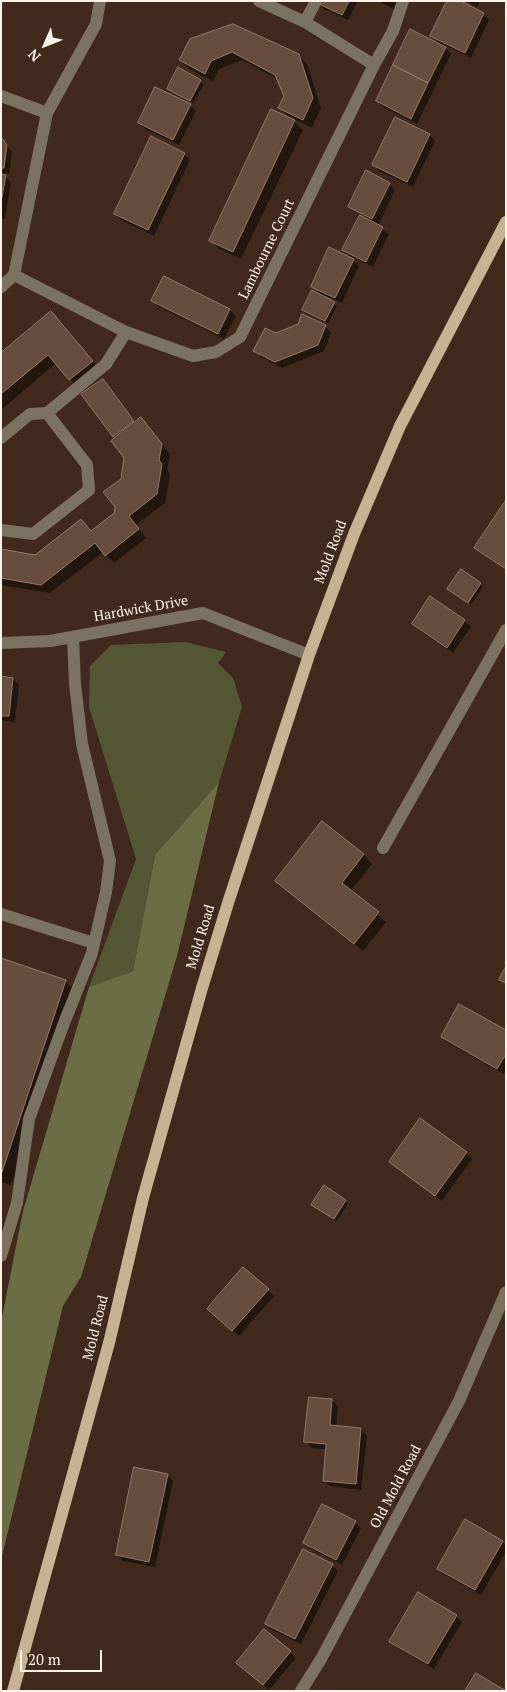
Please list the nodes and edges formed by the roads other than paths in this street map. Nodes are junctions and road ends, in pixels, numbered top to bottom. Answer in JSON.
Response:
{"nodes":[{"id":1,"x":100,"y":1,"type":"edge"},
{"id":2,"x":259,"y":1,"type":"edge"},
{"id":3,"x":316,"y":1,"type":"edge"},
{"id":4,"x":403,"y":1,"type":"edge"},
{"id":5,"x":305,"y":22,"type":"junction"},
{"id":6,"x":374,"y":65,"type":"junction"},
{"id":7,"x":1,"y":96,"type":"edge"},
{"id":8,"x":46,"y":113,"type":"junction"},
{"id":9,"x":506,"y":222,"type":"edge"},
{"id":10,"x":14,"y":275,"type":"junction"},
{"id":11,"x":1,"y":287,"type":"edge"},
{"id":12,"x":126,"y":332,"type":"junction"},
{"id":13,"x":47,"y":413,"type":"junction"},
{"id":14,"x":1,"y":438,"type":"edge"},
{"id":15,"x":1,"y":530,"type":"edge"},
{"id":16,"x":506,"y":630,"type":"edge"},
{"id":17,"x":72,"y":637,"type":"junction"},
{"id":18,"x":1,"y":643,"type":"edge"},
{"id":19,"x":309,"y":655,"type":"junction"},
{"id":20,"x":383,"y":848,"type":"dead end"},
{"id":21,"x":1,"y":914,"type":"edge"},
{"id":22,"x":94,"y":943,"type":"junction"},
{"id":23,"x":1,"y":1256,"type":"edge"},
{"id":24,"x":506,"y":1292,"type":"edge"},
{"id":25,"x":13,"y":1691,"type":"edge"},
{"id":26,"x":301,"y":1691,"type":"edge"}],
"edges":[{"from":1,"to":8,"type":"street"},
{"from":2,"to":5,"type":"street"},
{"from":3,"to":5,"type":"street"},
{"from":4,"to":6,"type":"street","name":"Lambourne Court"},
{"from":5,"to":6,"type":"street"},
{"from":6,"to":12,"type":"street","name":"Lambourne Court"},
{"from":7,"to":8,"type":"street"},
{"from":8,"to":10,"type":"street"},
{"from":9,"to":19,"type":"main road","name":"Mold Road"},
{"from":10,"to":11,"type":"street"},
{"from":10,"to":12,"type":"street","name":"Lambourne Court"},
{"from":12,"to":13,"type":"street"},
{"from":13,"to":14,"type":"street"},
{"from":13,"to":15,"type":"street"},
{"from":16,"to":20,"type":"street"},
{"from":17,"to":18,"type":"street","name":"Hardwick Drive"},
{"from":17,"to":19,"type":"street","name":"Hardwick Drive"},
{"from":17,"to":22,"type":"street"},
{"from":19,"to":25,"type":"main road","name":"Mold Road"},
{"from":21,"to":22,"type":"street"},
{"from":22,"to":23,"type":"street"},
{"from":24,"to":26,"type":"street","name":"Old Mold Road"}]}
